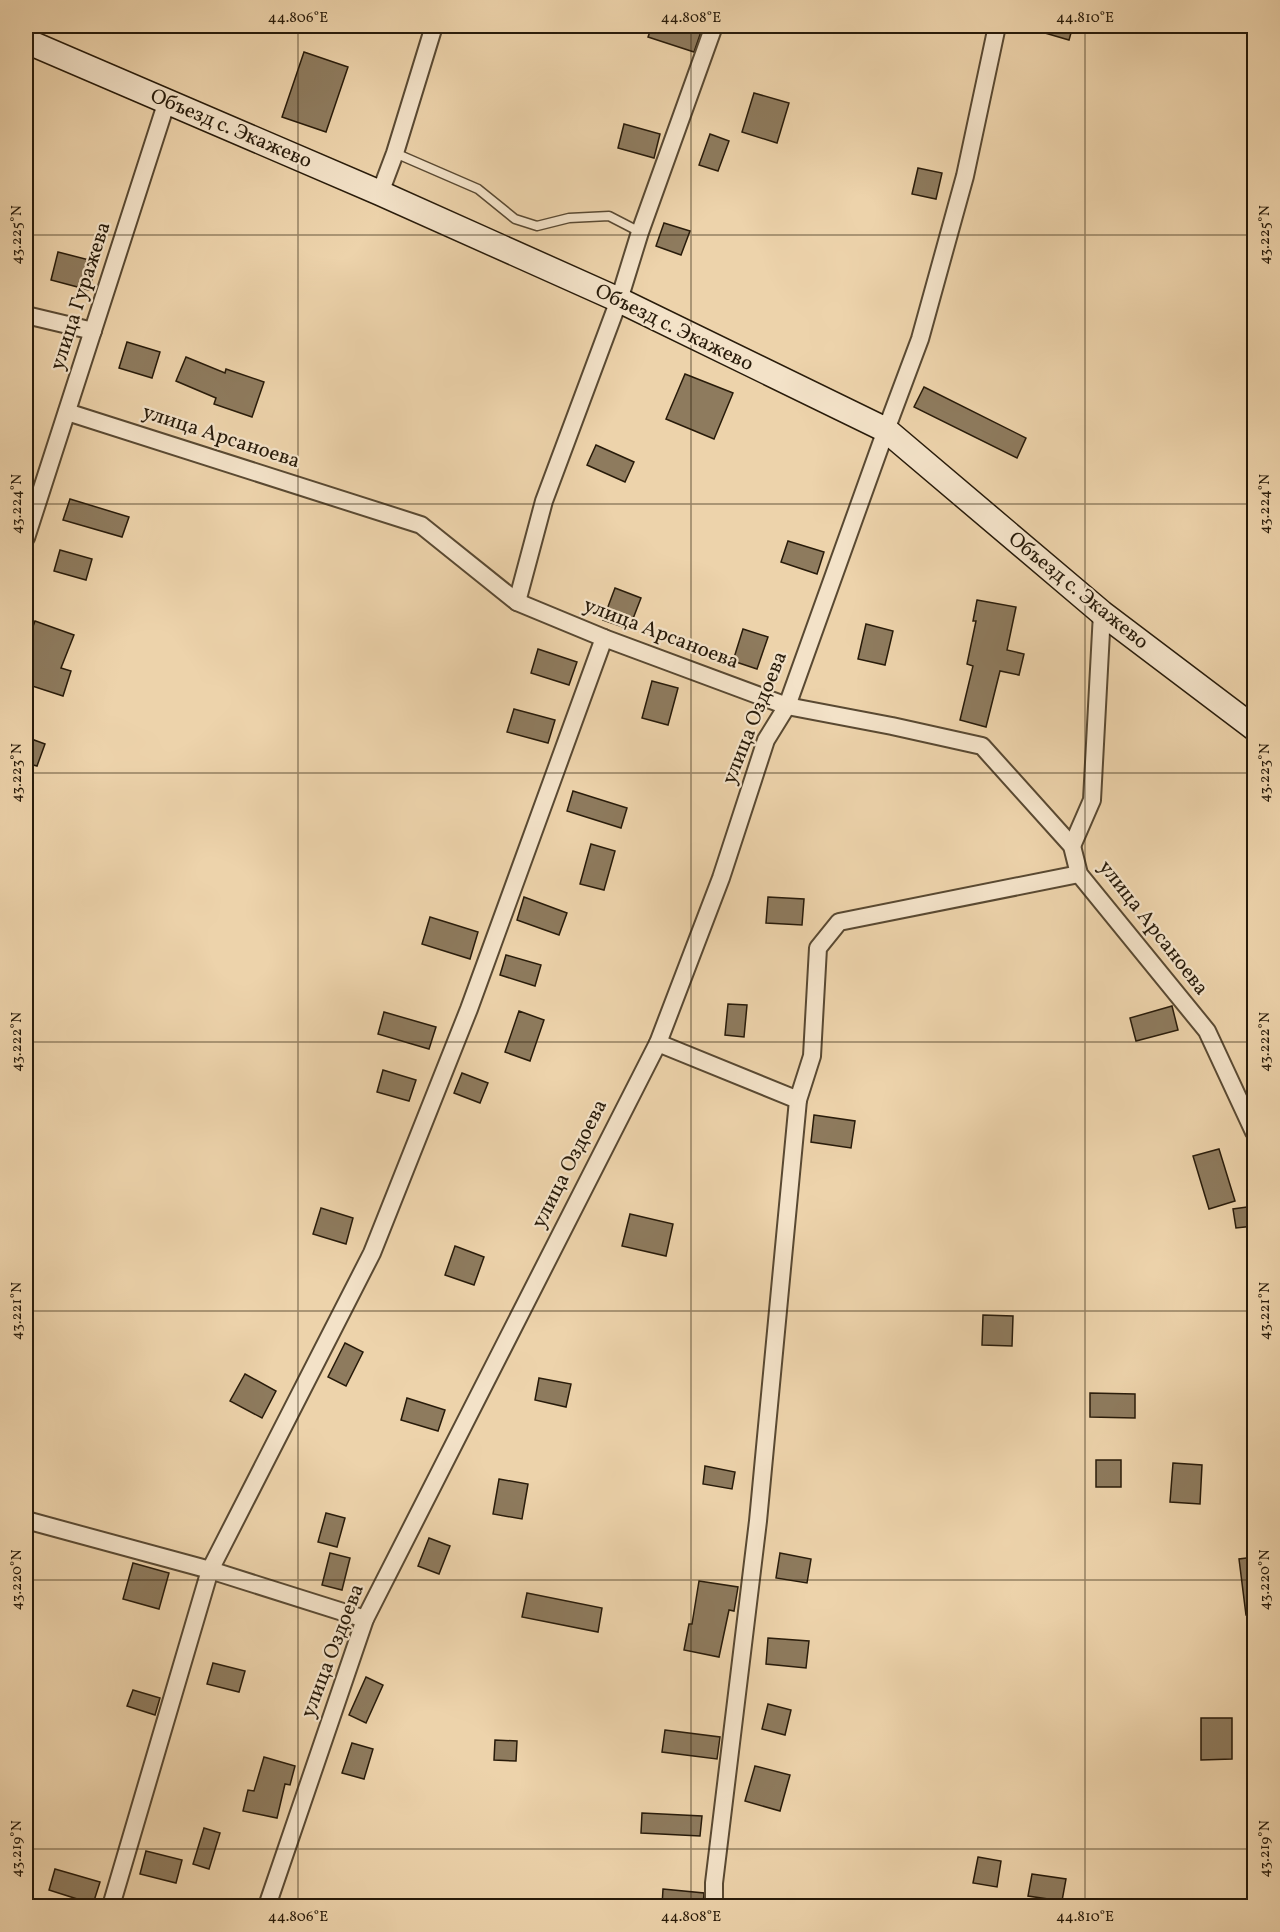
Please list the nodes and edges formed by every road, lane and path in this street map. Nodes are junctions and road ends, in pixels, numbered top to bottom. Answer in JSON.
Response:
{"nodes":[{"id":1,"x":434,"y":26,"type":"edge"},
{"id":2,"x":714,"y":26,"type":"edge"},
{"id":3,"x":997,"y":26,"type":"edge"},
{"id":4,"x":26,"y":41,"type":"edge"},
{"id":5,"x":167,"y":100,"type":"junction"},
{"id":6,"x":395,"y":153,"type":"junction"},
{"id":7,"x":380,"y":193,"type":"junction"},
{"id":8,"x":640,"y":232,"type":"junction"},
{"id":9,"x":619,"y":300,"type":"junction"},
{"id":10,"x":26,"y":315,"type":"edge"},
{"id":11,"x":93,"y":331,"type":"junction"},
{"id":12,"x":67,"y":412,"type":"junction"},
{"id":13,"x":886,"y":430,"type":"junction"},
{"id":14,"x":26,"y":538,"type":"edge"},
{"id":15,"x":517,"y":602,"type":"junction"},
{"id":16,"x":1102,"y":613,"type":"junction"},
{"id":17,"x":604,"y":638,"type":"junction"},
{"id":18,"x":787,"y":706,"type":"junction"},
{"id":19,"x":1254,"y":728,"type":"edge"},
{"id":20,"x":1072,"y":846,"type":"junction"},
{"id":21,"x":1079,"y":874,"type":"junction"},
{"id":22,"x":658,"y":1043,"type":"junction"},
{"id":23,"x":798,"y":1100,"type":"junction"},
{"id":24,"x":1254,"y":1132,"type":"edge"},
{"id":25,"x":26,"y":1520,"type":"edge"},
{"id":26,"x":210,"y":1570,"type":"junction"},
{"id":27,"x":365,"y":1619,"type":"junction"},
{"id":28,"x":111,"y":1906,"type":"edge"},
{"id":29,"x":267,"y":1906,"type":"edge"},
{"id":30,"x":714,"y":1906,"type":"edge"}],
"edges":[{"from":1,"to":6,"type":"street"},
{"from":2,"to":8,"type":"street"},
{"from":3,"to":13,"type":"street","name":"улица Оздоева"},
{"from":4,"to":5,"type":"main road","name":"Объезд с. Экажево"},
{"from":5,"to":7,"type":"main road","name":"Объезд с. Экажево"},
{"from":5,"to":11,"type":"street","name":"улица Гуражева"},
{"from":6,"to":7,"type":"street"},
{"from":6,"to":8,"type":"lane"},
{"from":7,"to":9,"type":"main road","name":"Объезд с. Экажево"},
{"from":8,"to":9,"type":"street"},
{"from":9,"to":13,"type":"main road","name":"Объезд с. Экажево"},
{"from":9,"to":15,"type":"street"},
{"from":10,"to":11,"type":"street"},
{"from":11,"to":12,"type":"street","name":"улица Гуражева"},
{"from":12,"to":14,"type":"street","name":"улица Гуражева"},
{"from":12,"to":15,"type":"street","name":"улица Арсаноева"},
{"from":13,"to":16,"type":"main road","name":"Объезд с. Экажево"},
{"from":13,"to":18,"type":"street","name":"улица Оздоева"},
{"from":15,"to":17,"type":"street","name":"улица Арсаноева"},
{"from":16,"to":19,"type":"main road","name":"Объезд с. Экажево"},
{"from":16,"to":20,"type":"street"},
{"from":17,"to":18,"type":"street","name":"улица Арсаноева"},
{"from":17,"to":26,"type":"street"},
{"from":18,"to":20,"type":"street","name":"улица Арсаноева"},
{"from":18,"to":22,"type":"street","name":"улица Оздоева"},
{"from":20,"to":21,"type":"street","name":"улица Арсаноева"},
{"from":21,"to":23,"type":"street"},
{"from":21,"to":24,"type":"street","name":"улица Арсаноева"},
{"from":22,"to":23,"type":"street"},
{"from":22,"to":27,"type":"street","name":"улица Оздоева"},
{"from":23,"to":30,"type":"street"},
{"from":25,"to":26,"type":"street"},
{"from":26,"to":27,"type":"street"},
{"from":26,"to":28,"type":"street"},
{"from":27,"to":29,"type":"street","name":"улица Оздоева"}]}
